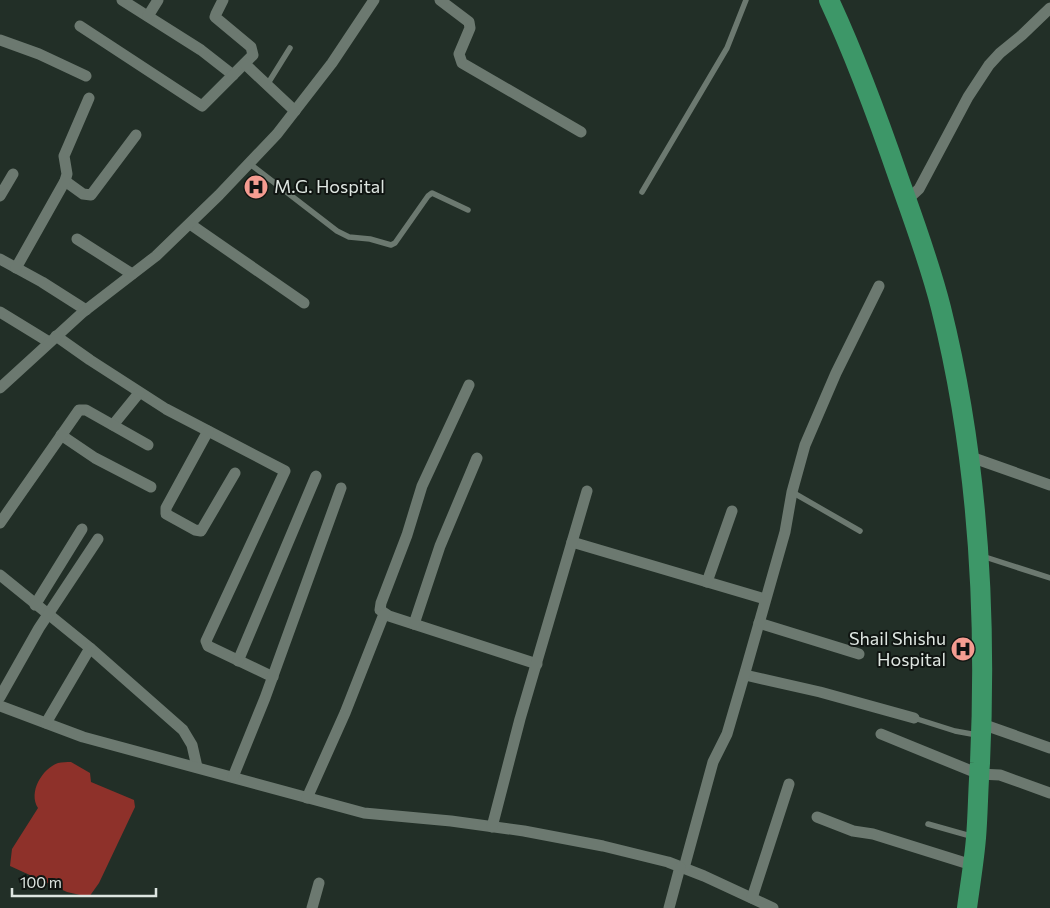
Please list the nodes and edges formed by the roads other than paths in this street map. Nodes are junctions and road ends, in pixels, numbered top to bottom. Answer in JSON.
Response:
{"nodes":[{"id":1,"x":122,"y":0,"type":"edge"},
{"id":2,"x":158,"y":0,"type":"edge"},
{"id":3,"x":223,"y":0,"type":"edge"},
{"id":4,"x":374,"y":0,"type":"edge"},
{"id":5,"x":440,"y":0,"type":"edge"},
{"id":6,"x":746,"y":0,"type":"edge"},
{"id":7,"x":829,"y":0,"type":"edge"},
{"id":8,"x":1050,"y":8,"type":"edge"},
{"id":9,"x":148,"y":16,"type":"junction"},
{"id":10,"x":80,"y":26,"type":"dead end"},
{"id":11,"x":0,"y":40,"type":"edge"},
{"id":12,"x":290,"y":48,"type":"dead end"},
{"id":13,"x":245,"y":64,"type":"junction"},
{"id":14,"x":234,"y":75,"type":"junction"},
{"id":15,"x":86,"y":76,"type":"dead end"},
{"id":16,"x":267,"y":85,"type":"junction"},
{"id":17,"x":89,"y":98,"type":"dead end"},
{"id":18,"x":295,"y":111,"type":"junction"},
{"id":19,"x":581,"y":132,"type":"dead end"},
{"id":20,"x":136,"y":135,"type":"dead end"},
{"id":21,"x":250,"y":164,"type":"junction"},
{"id":22,"x":13,"y":174,"type":"dead end"},
{"id":23,"x":65,"y":181,"type":"junction"},
{"id":24,"x":642,"y":192,"type":"dead end"},
{"id":25,"x":0,"y":196,"type":"edge"},
{"id":26,"x":907,"y":200,"type":"junction"},
{"id":27,"x":468,"y":210,"type":"dead end"},
{"id":28,"x":190,"y":224,"type":"junction"},
{"id":29,"x":77,"y":239,"type":"dead end"},
{"id":30,"x":0,"y":259,"type":"edge"},
{"id":31,"x":16,"y":268,"type":"junction"},
{"id":32,"x":132,"y":274,"type":"junction"},
{"id":33,"x":879,"y":286,"type":"dead end"},
{"id":34,"x":304,"y":303,"type":"dead end"},
{"id":35,"x":86,"y":310,"type":"junction"},
{"id":36,"x":0,"y":312,"type":"edge"},
{"id":37,"x":53,"y":339,"type":"junction"},
{"id":38,"x":3,"y":381,"type":"edge"},
{"id":39,"x":469,"y":384,"type":"dead end"},
{"id":40,"x":139,"y":393,"type":"junction"},
{"id":41,"x":113,"y":425,"type":"junction"},
{"id":42,"x":208,"y":431,"type":"junction"},
{"id":43,"x":61,"y":435,"type":"junction"},
{"id":44,"x":148,"y":445,"type":"dead end"},
{"id":45,"x":968,"y":456,"type":"junction"},
{"id":46,"x":477,"y":458,"type":"dead end"},
{"id":47,"x":235,"y":473,"type":"dead end"},
{"id":48,"x":316,"y":476,"type":"dead end"},
{"id":49,"x":1050,"y":485,"type":"edge"},
{"id":50,"x":151,"y":487,"type":"dead end"},
{"id":51,"x":342,"y":488,"type":"dead end"},
{"id":52,"x":587,"y":491,"type":"dead end"},
{"id":53,"x":792,"y":492,"type":"junction"},
{"id":54,"x":732,"y":511,"type":"dead end"},
{"id":55,"x":0,"y":523,"type":"edge"},
{"id":56,"x":82,"y":529,"type":"dead end"},
{"id":57,"x":860,"y":531,"type":"dead end"},
{"id":58,"x":98,"y":539,"type":"dead end"},
{"id":59,"x":572,"y":542,"type":"junction"},
{"id":60,"x":978,"y":554,"type":"junction"},
{"id":61,"x":0,"y":575,"type":"edge"},
{"id":62,"x":1050,"y":578,"type":"edge"},
{"id":63,"x":707,"y":582,"type":"junction"},
{"id":64,"x":765,"y":599,"type":"junction"},
{"id":65,"x":35,"y":605,"type":"junction"},
{"id":66,"x":384,"y":614,"type":"junction"},
{"id":67,"x":48,"y":615,"type":"junction"},
{"id":68,"x":759,"y":622,"type":"junction"},
{"id":69,"x":414,"y":624,"type":"junction"},
{"id":70,"x":90,"y":648,"type":"junction"},
{"id":71,"x":859,"y":654,"type":"dead end"},
{"id":72,"x":238,"y":661,"type":"junction"},
{"id":73,"x":537,"y":664,"type":"junction"},
{"id":74,"x":744,"y":675,"type":"junction"},
{"id":75,"x":273,"y":678,"type":"junction"},
{"id":76,"x":0,"y":697,"type":"edge"},
{"id":77,"x":0,"y":706,"type":"edge"},
{"id":78,"x":914,"y":718,"type":"joint"},
{"id":79,"x":46,"y":723,"type":"junction"},
{"id":80,"x":981,"y":730,"type":"junction"},
{"id":81,"x":881,"y":734,"type":"dead end"},
{"id":82,"x":1050,"y":748,"type":"edge"},
{"id":83,"x":197,"y":767,"type":"junction"},
{"id":84,"x":979,"y":774,"type":"junction"},
{"id":85,"x":233,"y":777,"type":"junction"},
{"id":86,"x":789,"y":784,"type":"dead end"},
{"id":87,"x":1050,"y":793,"type":"edge"},
{"id":88,"x":307,"y":798,"type":"junction"},
{"id":89,"x":817,"y":817,"type":"dead end"},
{"id":90,"x":928,"y":824,"type":"dead end"},
{"id":91,"x":492,"y":827,"type":"junction"},
{"id":92,"x":976,"y":838,"type":"junction"},
{"id":93,"x":972,"y":865,"type":"junction"},
{"id":94,"x":682,"y":868,"type":"junction"},
{"id":95,"x":320,"y":883,"type":"dead end"},
{"id":96,"x":750,"y":897,"type":"junction"},
{"id":97,"x":312,"y":908,"type":"edge"},
{"id":98,"x":669,"y":908,"type":"edge"},
{"id":99,"x":744,"y":908,"type":"edge"},
{"id":100,"x":773,"y":908,"type":"edge"},
{"id":101,"x":967,"y":908,"type":"edge"}],
"edges":[{"from":1,"to":9,"type":"street"},
{"from":2,"to":9,"type":"street"},
{"from":3,"to":13,"type":"street"},
{"from":4,"to":18,"type":"street"},
{"from":5,"to":19,"type":"street"},
{"from":6,"to":24,"type":"lane"},
{"from":7,"to":26,"type":"highway"},
{"from":8,"to":26,"type":"street"},
{"from":9,"to":14,"type":"street"},
{"from":10,"to":14,"type":"street"},
{"from":11,"to":15,"type":"street"},
{"from":12,"to":16,"type":"lane"},
{"from":13,"to":14,"type":"street"},
{"from":13,"to":16,"type":"street"},
{"from":16,"to":18,"type":"street"},
{"from":17,"to":23,"type":"street"},
{"from":18,"to":21,"type":"street"},
{"from":20,"to":23,"type":"street"},
{"from":21,"to":27,"type":"lane"},
{"from":21,"to":28,"type":"street"},
{"from":22,"to":25,"type":"street"},
{"from":23,"to":31,"type":"street"},
{"from":26,"to":45,"type":"highway"},
{"from":28,"to":32,"type":"street"},
{"from":28,"to":34,"type":"street"},
{"from":29,"to":32,"type":"street"},
{"from":30,"to":31,"type":"street"},
{"from":31,"to":35,"type":"street"},
{"from":32,"to":35,"type":"street"},
{"from":33,"to":53,"type":"street"},
{"from":35,"to":37,"type":"street"},
{"from":36,"to":37,"type":"street"},
{"from":37,"to":38,"type":"street"},
{"from":37,"to":40,"type":"street"},
{"from":39,"to":66,"type":"street"},
{"from":40,"to":41,"type":"street"},
{"from":40,"to":42,"type":"street"},
{"from":41,"to":43,"type":"street"},
{"from":41,"to":44,"type":"street"},
{"from":42,"to":47,"type":"street"},
{"from":42,"to":72,"type":"street"},
{"from":43,"to":50,"type":"street"},
{"from":43,"to":55,"type":"street"},
{"from":45,"to":49,"type":"street"},
{"from":45,"to":60,"type":"highway"},
{"from":46,"to":69,"type":"street"},
{"from":48,"to":72,"type":"street"},
{"from":51,"to":75,"type":"street"},
{"from":52,"to":59,"type":"street"},
{"from":53,"to":57,"type":"lane"},
{"from":53,"to":64,"type":"street"},
{"from":54,"to":63,"type":"street"},
{"from":56,"to":65,"type":"street"},
{"from":58,"to":67,"type":"street"},
{"from":59,"to":63,"type":"street"},
{"from":59,"to":73,"type":"street"},
{"from":60,"to":62,"type":"lane"},
{"from":60,"to":80,"type":"highway"},
{"from":61,"to":65,"type":"street"},
{"from":63,"to":64,"type":"street"},
{"from":64,"to":68,"type":"street"},
{"from":65,"to":67,"type":"street"},
{"from":66,"to":69,"type":"street"},
{"from":66,"to":88,"type":"street"},
{"from":67,"to":70,"type":"street"},
{"from":67,"to":76,"type":"street"},
{"from":68,"to":71,"type":"street"},
{"from":68,"to":74,"type":"street"},
{"from":69,"to":73,"type":"street"},
{"from":70,"to":79,"type":"street"},
{"from":70,"to":83,"type":"street"},
{"from":72,"to":75,"type":"street"},
{"from":73,"to":91,"type":"street"},
{"from":74,"to":78,"type":"street"},
{"from":74,"to":94,"type":"street"},
{"from":75,"to":85,"type":"street"},
{"from":77,"to":79,"type":"street"},
{"from":78,"to":80,"type":"lane"},
{"from":79,"to":83,"type":"street"},
{"from":80,"to":82,"type":"street"},
{"from":80,"to":84,"type":"highway"},
{"from":81,"to":84,"type":"street"},
{"from":83,"to":85,"type":"street"},
{"from":84,"to":87,"type":"street"},
{"from":84,"to":92,"type":"highway"},
{"from":85,"to":88,"type":"street"},
{"from":86,"to":96,"type":"street"},
{"from":88,"to":91,"type":"street"},
{"from":89,"to":93,"type":"street"},
{"from":90,"to":92,"type":"lane"},
{"from":91,"to":94,"type":"street"},
{"from":92,"to":93,"type":"highway"},
{"from":93,"to":101,"type":"highway"},
{"from":94,"to":96,"type":"street"},
{"from":94,"to":98,"type":"street"},
{"from":95,"to":97,"type":"street"},
{"from":96,"to":99,"type":"street"},
{"from":96,"to":100,"type":"street"}]}
